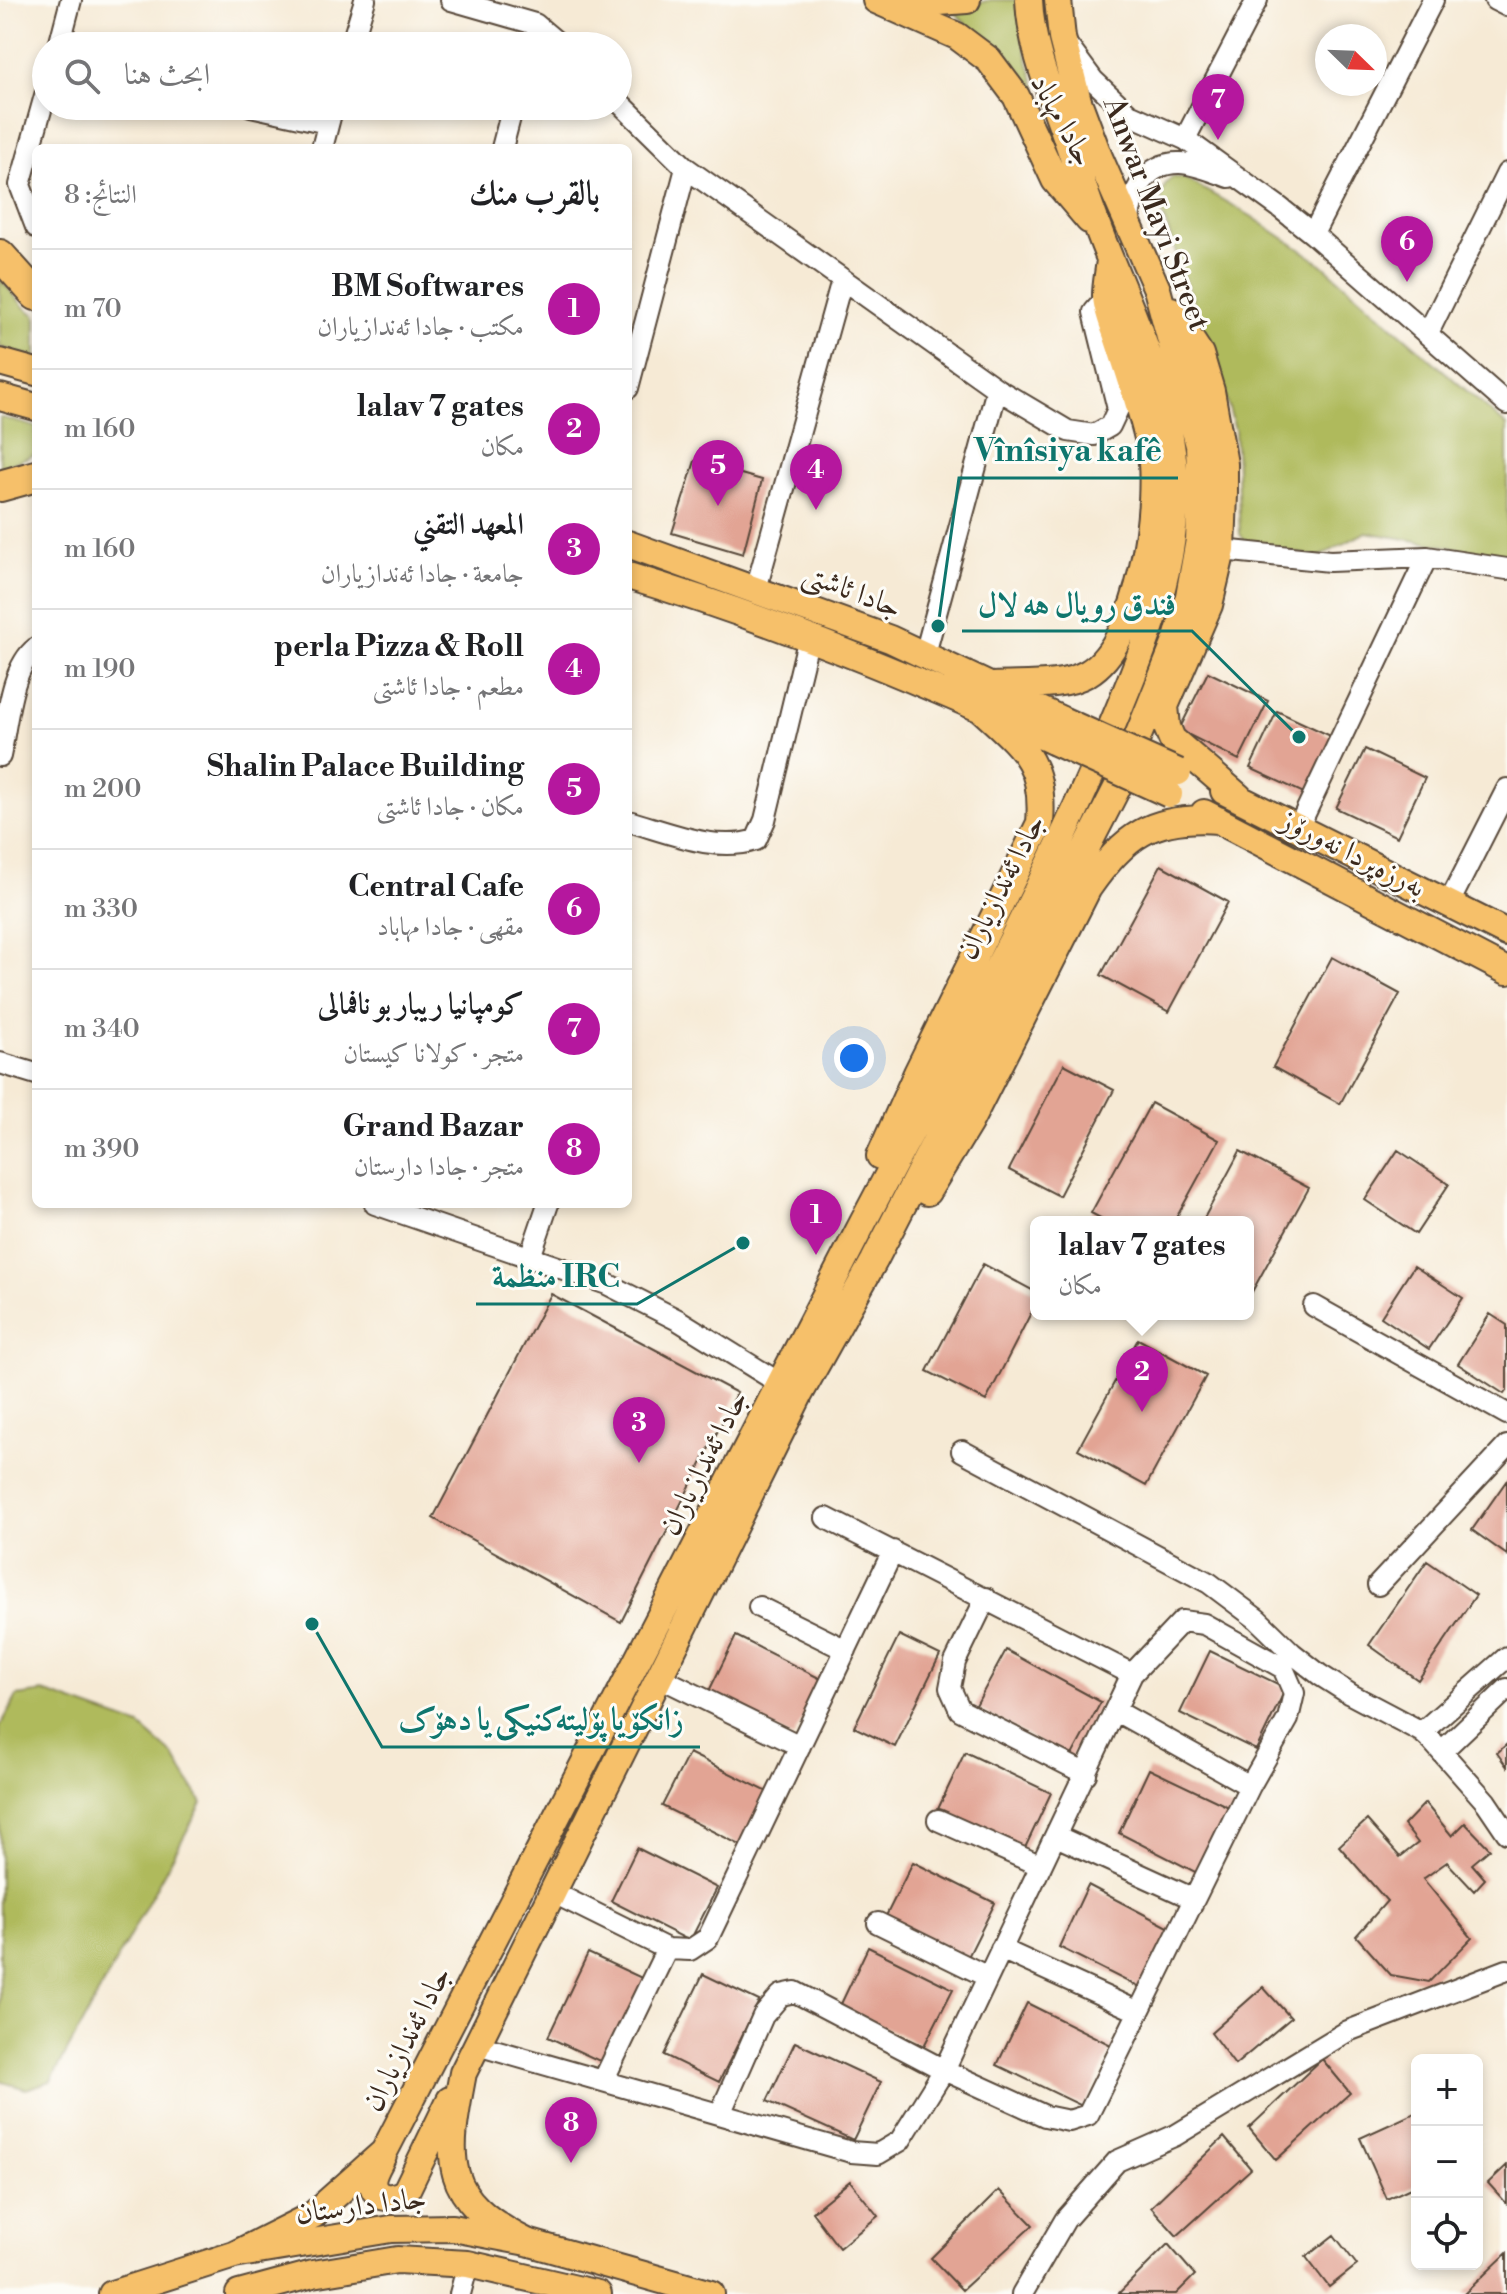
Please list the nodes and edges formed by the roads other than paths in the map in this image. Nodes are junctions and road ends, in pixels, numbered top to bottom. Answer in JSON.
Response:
{"nodes":[{"id":1,"x":71,"y":0,"type":"edge"},
{"id":2,"x":365,"y":0,"type":"edge"},
{"id":3,"x":451,"y":0,"type":"edge"},
{"id":4,"x":967,"y":0,"type":"edge"},
{"id":5,"x":1029,"y":0,"type":"edge"},
{"id":6,"x":1058,"y":0,"type":"edge"},
{"id":7,"x":1257,"y":0,"type":"edge"},
{"id":8,"x":1433,"y":0,"type":"edge"},
{"id":9,"x":1495,"y":0,"type":"edge"},
{"id":10,"x":883,"y":3,"type":"edge"},
{"id":11,"x":1507,"y":6,"type":"edge"},
{"id":12,"x":535,"y":24,"type":"junction"},
{"id":13,"x":63,"y":32,"type":"edge"},
{"id":14,"x":355,"y":32,"type":"edge"},
{"id":15,"x":533,"y":32,"type":"edge"},
{"id":16,"x":544,"y":32,"type":"edge"},
{"id":17,"x":1062,"y":38,"type":"junction"},
{"id":18,"x":632,"y":115,"type":"edge"},
{"id":19,"x":38,"y":120,"type":"edge"},
{"id":20,"x":329,"y":120,"type":"edge"},
{"id":21,"x":509,"y":120,"type":"edge"},
{"id":22,"x":1185,"y":139,"type":"junction"},
{"id":23,"x":323,"y":144,"type":"edge"},
{"id":24,"x":503,"y":144,"type":"edge"},
{"id":25,"x":686,"y":168,"type":"junction"},
{"id":26,"x":1507,"y":173,"type":"edge"},
{"id":27,"x":1241,"y":181,"type":"junction"},
{"id":28,"x":32,"y":216,"type":"edge"},
{"id":29,"x":1129,"y":223,"type":"junction"},
{"id":30,"x":1313,"y":234,"type":"junction"},
{"id":31,"x":1105,"y":247,"type":"junction"},
{"id":32,"x":0,"y":255,"type":"edge"},
{"id":33,"x":842,"y":280,"type":"junction"},
{"id":34,"x":1157,"y":289,"type":"junction"},
{"id":35,"x":32,"y":291,"type":"edge"},
{"id":36,"x":1106,"y":298,"type":"junction"},
{"id":37,"x":1428,"y":333,"type":"junction"},
{"id":38,"x":0,"y":362,"type":"edge"},
{"id":39,"x":32,"y":371,"type":"edge"},
{"id":40,"x":632,"y":373,"type":"edge"},
{"id":41,"x":997,"y":389,"type":"junction"},
{"id":42,"x":0,"y":397,"type":"edge"},
{"id":43,"x":1507,"y":404,"type":"edge"},
{"id":44,"x":32,"y":406,"type":"edge"},
{"id":45,"x":32,"y":477,"type":"edge"},
{"id":46,"x":0,"y":486,"type":"edge"},
{"id":47,"x":632,"y":545,"type":"edge"},
{"id":48,"x":1222,"y":550,"type":"junction"},
{"id":49,"x":1427,"y":557,"type":"junction"},
{"id":50,"x":1507,"y":569,"type":"edge"},
{"id":51,"x":632,"y":577,"type":"edge"},
{"id":52,"x":756,"y":589,"type":"junction"},
{"id":53,"x":1150,"y":632,"type":"joint"},
{"id":54,"x":809,"y":637,"type":"junction"},
{"id":55,"x":1177,"y":639,"type":"joint"},
{"id":56,"x":32,"y":651,"type":"edge"},
{"id":57,"x":925,"y":654,"type":"junction"},
{"id":58,"x":987,"y":697,"type":"junction"},
{"id":59,"x":0,"y":756,"type":"edge"},
{"id":60,"x":1174,"y":783,"type":"junction"},
{"id":61,"x":1507,"y":789,"type":"edge"},
{"id":62,"x":1239,"y":797,"type":"junction"},
{"id":63,"x":1218,"y":820,"type":"junction"},
{"id":64,"x":632,"y":822,"type":"edge"},
{"id":65,"x":1299,"y":826,"type":"junction"},
{"id":66,"x":1449,"y":903,"type":"junction"},
{"id":67,"x":1507,"y":933,"type":"edge"},
{"id":68,"x":1507,"y":971,"type":"edge"},
{"id":69,"x":0,"y":1063,"type":"edge"},
{"id":70,"x":32,"y":1073,"type":"edge"},
{"id":71,"x":387,"y":1208,"type":"edge"},
{"id":72,"x":547,"y":1208,"type":"edge"},
{"id":73,"x":849,"y":1249,"type":"junction"},
{"id":74,"x":530,"y":1257,"type":"junction"},
{"id":75,"x":874,"y":1261,"type":"junction"},
{"id":76,"x":1314,"y":1306,"type":"dead end"},
{"id":77,"x":790,"y":1390,"type":"junction"},
{"id":78,"x":1507,"y":1414,"type":"edge"},
{"id":79,"x":1507,"y":1446,"type":"edge"},
{"id":80,"x":962,"y":1451,"type":"dead end"},
{"id":81,"x":826,"y":1518,"type":"dead end"},
{"id":82,"x":893,"y":1551,"type":"junction"},
{"id":83,"x":1378,"y":1585,"type":"dead end"},
{"id":84,"x":986,"y":1598,"type":"junction"},
{"id":85,"x":759,"y":1607,"type":"dead end"},
{"id":86,"x":846,"y":1650,"type":"junction"},
{"id":87,"x":1507,"y":1657,"type":"edge"},
{"id":88,"x":1132,"y":1674,"type":"junction"},
{"id":89,"x":659,"y":1677,"type":"junction"},
{"id":90,"x":1507,"y":1689,"type":"edge"},
{"id":91,"x":1466,"y":1692,"type":"junction"},
{"id":92,"x":1482,"y":1710,"type":"junction"},
{"id":93,"x":1116,"y":1711,"type":"junction"},
{"id":94,"x":1422,"y":1732,"type":"junction"},
{"id":95,"x":800,"y":1746,"type":"junction"},
{"id":96,"x":1442,"y":1751,"type":"junction"},
{"id":97,"x":1086,"y":1774,"type":"junction"},
{"id":98,"x":1250,"y":1786,"type":"junction"},
{"id":99,"x":938,"y":1820,"type":"dead end"},
{"id":100,"x":1507,"y":1833,"type":"edge"},
{"id":101,"x":1056,"y":1836,"type":"junction"},
{"id":102,"x":1041,"y":1866,"type":"junction"},
{"id":103,"x":552,"y":1892,"type":"junction"},
{"id":104,"x":1194,"y":1899,"type":"junction"},
{"id":105,"x":878,"y":1923,"type":"dead end"},
{"id":106,"x":667,"y":1949,"type":"junction"},
{"id":107,"x":1001,"y":1949,"type":"junction"},
{"id":108,"x":1507,"y":1970,"type":"edge"},
{"id":109,"x":988,"y":1977,"type":"junction"},
{"id":110,"x":1139,"y":2012,"type":"junction"},
{"id":111,"x":477,"y":2045,"type":"junction"},
{"id":112,"x":944,"y":2070,"type":"junction"},
{"id":113,"x":463,"y":2073,"type":"junction"},
{"id":114,"x":603,"y":2081,"type":"junction"},
{"id":115,"x":720,"y":2114,"type":"junction"},
{"id":116,"x":384,"y":2152,"type":"junction"},
{"id":117,"x":527,"y":2242,"type":"junction"},
{"id":118,"x":234,"y":2255,"type":"junction"},
{"id":119,"x":468,"y":2264,"type":"junction"},
{"id":120,"x":554,"y":2288,"type":"edge"},
{"id":121,"x":112,"y":2294,"type":"edge"},
{"id":122,"x":239,"y":2294,"type":"edge"},
{"id":123,"x":460,"y":2294,"type":"edge"},
{"id":124,"x":598,"y":2294,"type":"edge"},
{"id":125,"x":711,"y":2294,"type":"edge"},
{"id":126,"x":1022,"y":2294,"type":"edge"}],
"edges":[{"from":1,"to":13,"type":"street"},
{"from":2,"to":14,"type":"street"},
{"from":3,"to":12,"type":"street"},
{"from":4,"to":10,"type":"main road"},
{"from":5,"to":31,"type":"main road","name":"Anwar Mayi Street"},
{"from":6,"to":17,"type":"main road","name":"Anwar Mayi Street"},
{"from":7,"to":22,"type":"street"},
{"from":8,"to":30,"type":"street"},
{"from":9,"to":11,"type":"street"},
{"from":10,"to":31,"type":"main road","name":"جادا مهاباد"},
{"from":12,"to":15,"type":"street"},
{"from":12,"to":16,"type":"street"},
{"from":17,"to":22,"type":"street"},
{"from":17,"to":29,"type":"main road","name":"Anwar Mayi Street"},
{"from":18,"to":25,"type":"street"},
{"from":19,"to":28,"type":"street"},
{"from":20,"to":23,"type":"street"},
{"from":21,"to":24,"type":"street"},
{"from":22,"to":27,"type":"street"},
{"from":25,"to":33,"type":"street"},
{"from":25,"to":40,"type":"street"},
{"from":26,"to":37,"type":"street"},
{"from":27,"to":29,"type":"street"},
{"from":27,"to":30,"type":"street"},
{"from":29,"to":34,"type":"main road","name":"Anwar Mayi Street"},
{"from":30,"to":37,"type":"street"},
{"from":31,"to":36,"type":"main road"},
{"from":31,"to":53,"type":"main road","name":"Anwar Mayi Street"},
{"from":32,"to":35,"type":"highway"},
{"from":33,"to":41,"type":"street"},
{"from":33,"to":52,"type":"street"},
{"from":34,"to":48,"type":"main road"},
{"from":34,"to":55,"type":"main road","name":"Anwar Mayi Street"},
{"from":36,"to":41,"type":"street"},
{"from":36,"to":58,"type":"main road"},
{"from":37,"to":43,"type":"street"},
{"from":38,"to":39,"type":"main road"},
{"from":41,"to":57,"type":"street"},
{"from":42,"to":44,"type":"main road"},
{"from":45,"to":46,"type":"highway"},
{"from":47,"to":52,"type":"main road","name":"جادا ئاشتی"},
{"from":48,"to":49,"type":"street"},
{"from":48,"to":62,"type":"main road"},
{"from":49,"to":50,"type":"street"},
{"from":49,"to":65,"type":"street"},
{"from":51,"to":54,"type":"main road","name":"جادا ئاشتی"},
{"from":52,"to":57,"type":"main road","name":"جادا ئاشتی"},
{"from":53,"to":73,"type":"main road","name":"جادا ئەندازیاران"},
{"from":54,"to":58,"type":"main road","name":"جادا ئاشتی"},
{"from":54,"to":64,"type":"street"},
{"from":55,"to":75,"type":"main road","name":"جادا ئەندازیاران"},
{"from":56,"to":59,"type":"street"},
{"from":57,"to":58,"type":"main road","name":"جادا ئاشتی"},
{"from":58,"to":60,"type":"main road","name":"جادا ئاشتی","bridge":true},
{"from":58,"to":73,"type":"main road"},
{"from":60,"to":62,"type":"main road","name":"بەرزەپردا نەورۆز"},
{"from":60,"to":63,"type":"main road","name":"بەرزەپردا نەورۆز"},
{"from":61,"to":66,"type":"street"},
{"from":62,"to":65,"type":"main road","name":"بەرزەپردا نەورۆز"},
{"from":63,"to":68,"type":"main road","name":"بەرزەپردا نەورۆز"},
{"from":63,"to":75,"type":"main road"},
{"from":65,"to":66,"type":"main road","name":"بەرزەپردا نەورۆز"},
{"from":66,"to":67,"type":"main road","name":"بەرزەپردا نەورۆز"},
{"from":69,"to":70,"type":"street"},
{"from":71,"to":74,"type":"street"},
{"from":72,"to":74,"type":"street"},
{"from":73,"to":77,"type":"main road","name":"جادا ئەندازیاران"},
{"from":74,"to":77,"type":"street"},
{"from":75,"to":77,"type":"main road","name":"جادا ئەندازیاران"},
{"from":76,"to":78,"type":"street"},
{"from":77,"to":89,"type":"main road","name":"جادا ئەندازیاران"},
{"from":77,"to":116,"type":"main road","name":"جادا ئەندازیاران"},
{"from":79,"to":83,"type":"street"},
{"from":80,"to":94,"type":"street"},
{"from":81,"to":82,"type":"street"},
{"from":82,"to":84,"type":"street"},
{"from":82,"to":86,"type":"street"},
{"from":84,"to":88,"type":"street"},
{"from":84,"to":97,"type":"street"},
{"from":85,"to":86,"type":"street"},
{"from":86,"to":95,"type":"street"},
{"from":87,"to":91,"type":"street"},
{"from":88,"to":93,"type":"street"},
{"from":88,"to":98,"type":"street"},
{"from":89,"to":95,"type":"street"},
{"from":89,"to":103,"type":"main road","name":"جادا ئەندازیاران"},
{"from":90,"to":92,"type":"street"},
{"from":91,"to":92,"type":"street"},
{"from":91,"to":94,"type":"street"},
{"from":92,"to":96,"type":"street"},
{"from":93,"to":97,"type":"street"},
{"from":93,"to":98,"type":"street"},
{"from":94,"to":96,"type":"street"},
{"from":95,"to":106,"type":"street"},
{"from":96,"to":100,"type":"street"},
{"from":97,"to":101,"type":"street"},
{"from":98,"to":104,"type":"street"},
{"from":99,"to":102,"type":"street"},
{"from":101,"to":102,"type":"street"},
{"from":101,"to":104,"type":"street"},
{"from":102,"to":107,"type":"street"},
{"from":103,"to":106,"type":"street"},
{"from":103,"to":111,"type":"main road","name":"جادا ئەندازیاران"},
{"from":104,"to":110,"type":"street"},
{"from":105,"to":109,"type":"street"},
{"from":106,"to":114,"type":"street"},
{"from":107,"to":109,"type":"street"},
{"from":107,"to":110,"type":"street"},
{"from":108,"to":126,"type":"street"},
{"from":109,"to":112,"type":"street"},
{"from":110,"to":112,"type":"street"},
{"from":111,"to":113,"type":"main road","name":"جادا ئەندازیاران"},
{"from":111,"to":114,"type":"street"},
{"from":112,"to":115,"type":"street"},
{"from":112,"to":115,"type":"street"},
{"from":113,"to":116,"type":"main road"},
{"from":113,"to":117,"type":"main road","name":"جادا ئەندازیاران"},
{"from":114,"to":115,"type":"street"},
{"from":116,"to":118,"type":"main road","name":"جادا ئەندازیاران"},
{"from":117,"to":118,"type":"main road","name":"جادا دارستان"},
{"from":117,"to":125,"type":"main road","name":"جادا دارستان"},
{"from":118,"to":121,"type":"main road","name":"جادا دارستان"},
{"from":119,"to":120,"type":"main road","name":"جادا دارستان"},
{"from":119,"to":122,"type":"main road","name":"جادا دارستان"},
{"from":119,"to":123,"type":"street"},
{"from":120,"to":124,"type":"main road","name":"جادا دارستان"}]}
